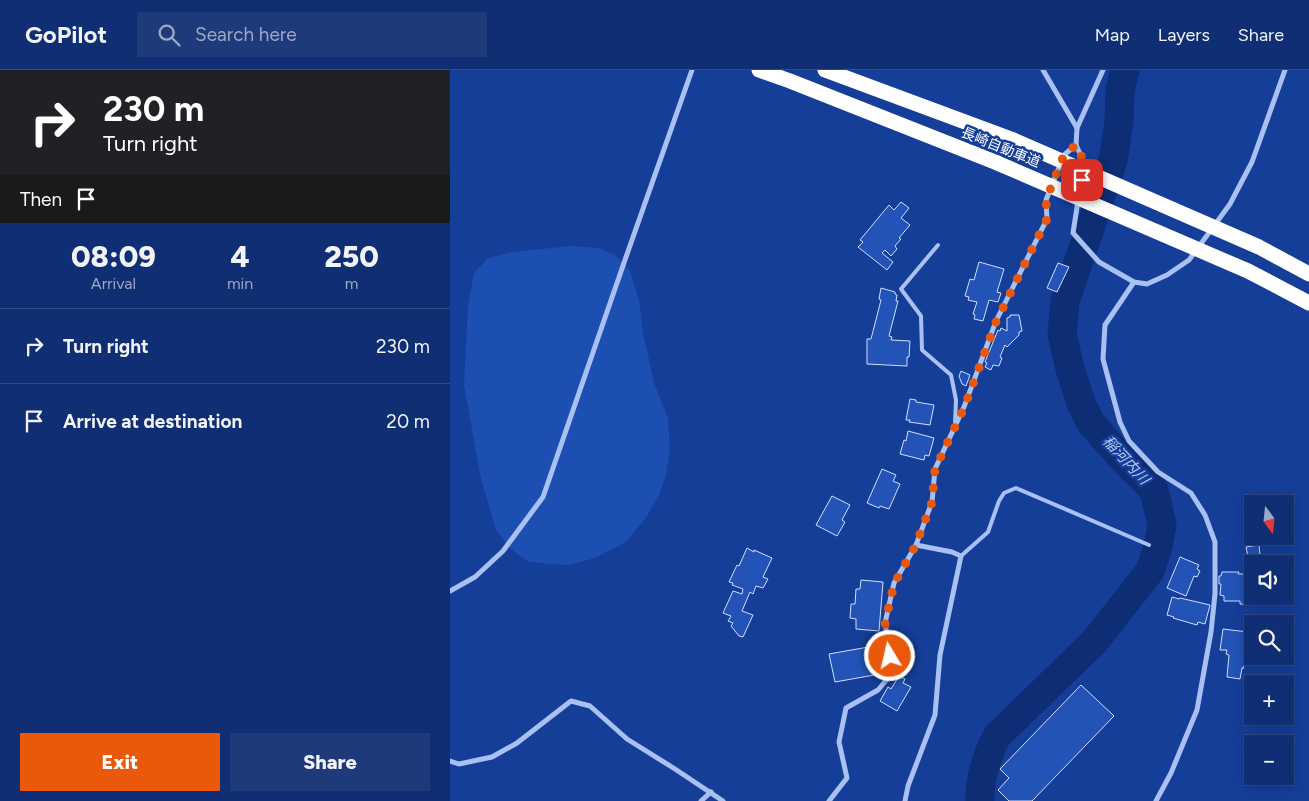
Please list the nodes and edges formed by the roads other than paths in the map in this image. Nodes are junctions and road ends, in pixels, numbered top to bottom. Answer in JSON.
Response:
{"nodes":[{"id":1,"x":692,"y":70,"type":"edge"},
{"id":2,"x":758,"y":70,"type":"edge"},
{"id":3,"x":825,"y":70,"type":"edge"},
{"id":4,"x":1043,"y":70,"type":"edge"},
{"id":5,"x":1103,"y":70,"type":"edge"},
{"id":6,"x":1285,"y":70,"type":"edge"},
{"id":7,"x":1077,"y":128,"type":"junction"},
{"id":8,"x":1076,"y":145,"type":"junction"},
{"id":9,"x":938,"y":245,"type":"dead end"},
{"id":10,"x":1309,"y":274,"type":"edge"},
{"id":11,"x":1134,"y":282,"type":"junction"},
{"id":12,"x":1309,"y":303,"type":"edge"},
{"id":13,"x":955,"y":428,"type":"junction"},
{"id":14,"x":916,"y":545,"type":"junction"},
{"id":15,"x":1149,"y":545,"type":"dead end"},
{"id":16,"x":961,"y":556,"type":"junction"},
{"id":17,"x":450,"y":591,"type":"edge"},
{"id":18,"x":450,"y":761,"type":"edge"},
{"id":19,"x":710,"y":792,"type":"junction"},
{"id":20,"x":701,"y":801,"type":"edge"},
{"id":21,"x":723,"y":801,"type":"edge"},
{"id":22,"x":829,"y":801,"type":"edge"},
{"id":23,"x":905,"y":801,"type":"edge"},
{"id":24,"x":1156,"y":801,"type":"edge"}],
"edges":[{"from":1,"to":17,"type":"street"},
{"from":2,"to":12,"type":"highway","name":"長崎自動車道"},
{"from":3,"to":10,"type":"highway","name":"長崎自動車道"},
{"from":4,"to":7,"type":"street"},
{"from":5,"to":7,"type":"street"},
{"from":6,"to":11,"type":"street"},
{"from":7,"to":8,"type":"street"},
{"from":8,"to":11,"type":"street"},
{"from":8,"to":13,"type":"street"},
{"from":9,"to":13,"type":"lane"},
{"from":11,"to":24,"type":"street"},
{"from":13,"to":14,"type":"street"},
{"from":14,"to":16,"type":"street"},
{"from":14,"to":22,"type":"street"},
{"from":15,"to":16,"type":"lane"},
{"from":16,"to":23,"type":"street"},
{"from":18,"to":19,"type":"street"},
{"from":19,"to":20,"type":"street"},
{"from":19,"to":21,"type":"street"}]}
